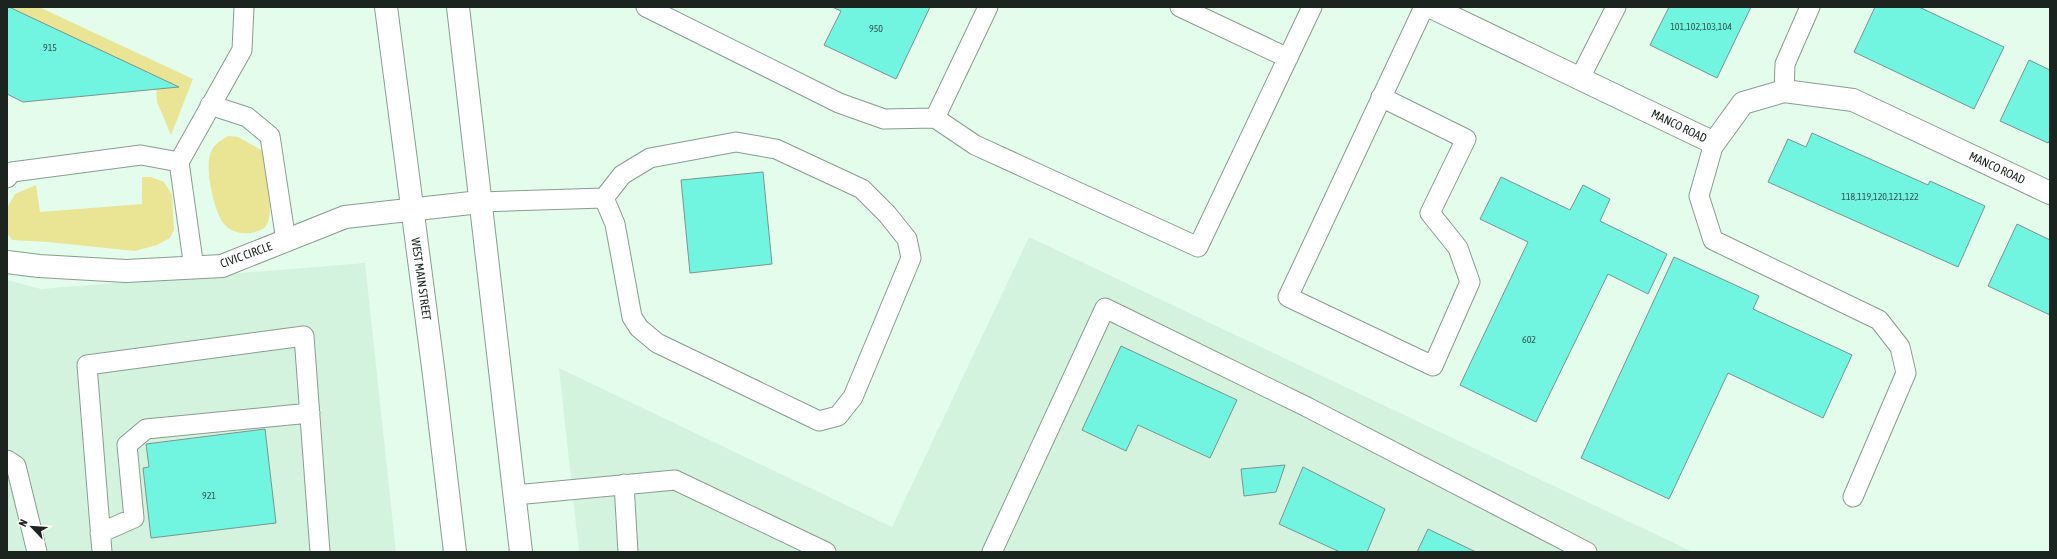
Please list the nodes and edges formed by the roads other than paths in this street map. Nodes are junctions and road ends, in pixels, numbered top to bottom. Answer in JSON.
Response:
{"nodes":[{"id":1,"x":244,"y":7,"type":"edge"},
{"id":2,"x":386,"y":7,"type":"edge"},
{"id":3,"x":458,"y":7,"type":"edge"},
{"id":4,"x":646,"y":7,"type":"edge"},
{"id":5,"x":988,"y":7,"type":"edge"},
{"id":6,"x":1180,"y":7,"type":"edge"},
{"id":7,"x":1312,"y":7,"type":"edge"},
{"id":8,"x":1424,"y":7,"type":"edge"},
{"id":9,"x":1431,"y":7,"type":"edge"},
{"id":10,"x":1810,"y":7,"type":"edge"},
{"id":11,"x":1613,"y":8,"type":"edge"},
{"id":12,"x":1288,"y":58,"type":"junction"},
{"id":13,"x":1580,"y":78,"type":"junction"},
{"id":14,"x":1784,"y":91,"type":"junction"},
{"id":15,"x":1382,"y":97,"type":"junction"},
{"id":16,"x":210,"y":105,"type":"junction"},
{"id":17,"x":935,"y":118,"type":"junction"},
{"id":18,"x":1714,"y":142,"type":"junction"},
{"id":19,"x":178,"y":162,"type":"junction"},
{"id":20,"x":7,"y":178,"type":"edge"},
{"id":21,"x":2050,"y":193,"type":"edge"},
{"id":22,"x":604,"y":198,"type":"junction"},
{"id":23,"x":480,"y":202,"type":"junction"},
{"id":24,"x":412,"y":209,"type":"junction"},
{"id":25,"x":286,"y":241,"type":"junction"},
{"id":26,"x":7,"y":262,"type":"edge"},
{"id":27,"x":194,"y":268,"type":"junction"},
{"id":28,"x":310,"y":413,"type":"junction"},
{"id":29,"x":7,"y":460,"type":"edge"},
{"id":30,"x":624,"y":484,"type":"junction"},
{"id":31,"x":515,"y":495,"type":"junction"},
{"id":32,"x":1853,"y":497,"type":"dead end"},
{"id":33,"x":100,"y":533,"type":"junction"},
{"id":34,"x":37,"y":552,"type":"edge"},
{"id":35,"x":102,"y":552,"type":"edge"},
{"id":36,"x":320,"y":552,"type":"edge"},
{"id":37,"x":455,"y":552,"type":"edge"},
{"id":38,"x":521,"y":552,"type":"edge"},
{"id":39,"x":628,"y":552,"type":"edge"},
{"id":40,"x":826,"y":552,"type":"edge"},
{"id":41,"x":992,"y":552,"type":"edge"},
{"id":42,"x":1587,"y":552,"type":"edge"}],
"edges":[{"from":1,"to":16,"type":"lane"},
{"from":2,"to":24,"type":"street","name":"WEST MAIN STREET"},
{"from":3,"to":23,"type":"street"},
{"from":4,"to":17,"type":"lane"},
{"from":5,"to":17,"type":"lane"},
{"from":6,"to":12,"type":"lane"},
{"from":7,"to":12,"type":"lane"},
{"from":8,"to":15,"type":"lane"},
{"from":9,"to":13,"type":"street","name":"MANCO ROAD"},
{"from":10,"to":14,"type":"lane"},
{"from":11,"to":13,"type":"lane"},
{"from":12,"to":17,"type":"lane"},
{"from":13,"to":18,"type":"street","name":"MANCO ROAD"},
{"from":14,"to":18,"type":"street","name":"MANCO ROAD"},
{"from":14,"to":21,"type":"street","name":"MANCO ROAD"},
{"from":15,"to":15,"type":"lane"},
{"from":16,"to":19,"type":"lane"},
{"from":16,"to":25,"type":"lane"},
{"from":18,"to":32,"type":"lane"},
{"from":19,"to":20,"type":"lane"},
{"from":19,"to":27,"type":"lane"},
{"from":22,"to":22,"type":"lane"},
{"from":22,"to":23,"type":"lane"},
{"from":23,"to":24,"type":"street","name":"CIVIC CIRCLE"},
{"from":23,"to":31,"type":"street"},
{"from":24,"to":25,"type":"street","name":"CIVIC CIRCLE"},
{"from":24,"to":37,"type":"street","name":"WEST MAIN STREET"},
{"from":25,"to":27,"type":"street","name":"CIVIC CIRCLE"},
{"from":26,"to":27,"type":"street","name":"CIVIC CIRCLE"},
{"from":28,"to":33,"type":"lane"},
{"from":28,"to":33,"type":"lane"},
{"from":28,"to":36,"type":"lane"},
{"from":29,"to":34,"type":"lane"},
{"from":30,"to":31,"type":"lane"},
{"from":30,"to":39,"type":"lane"},
{"from":30,"to":40,"type":"lane"},
{"from":31,"to":38,"type":"street"},
{"from":33,"to":35,"type":"lane"},
{"from":41,"to":42,"type":"lane"}]}
